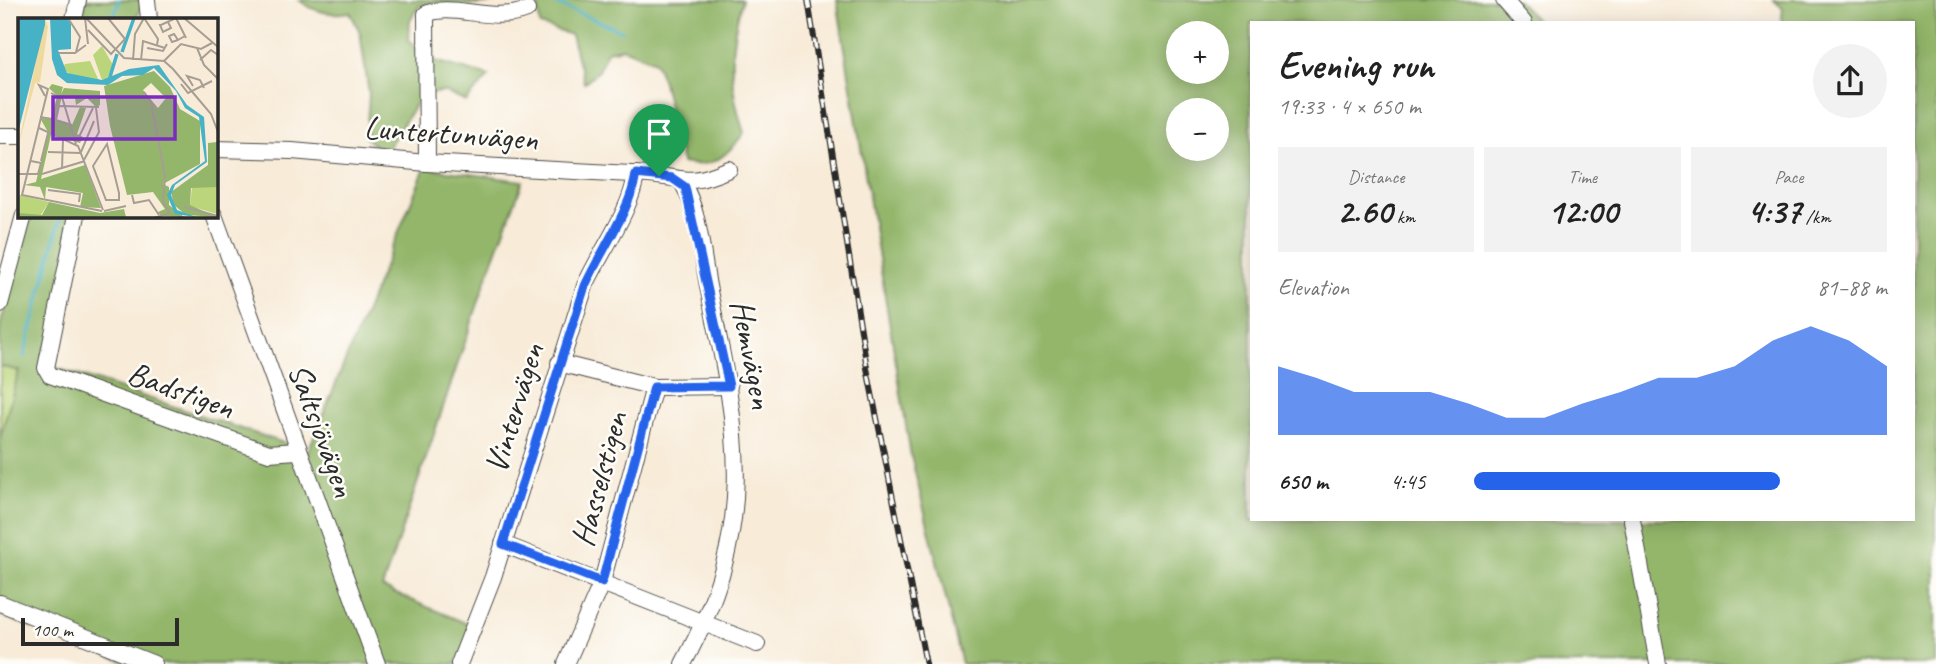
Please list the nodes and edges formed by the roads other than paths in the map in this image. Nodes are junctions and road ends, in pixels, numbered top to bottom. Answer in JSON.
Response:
{"nodes":[{"id":1,"x":78,"y":0,"type":"edge"},
{"id":2,"x":147,"y":0,"type":"edge"},
{"id":3,"x":1504,"y":0,"type":"edge"},
{"id":4,"x":527,"y":10,"type":"dead end"},
{"id":5,"x":74,"y":18,"type":"edge"},
{"id":6,"x":149,"y":18,"type":"edge"},
{"id":7,"x":1522,"y":21,"type":"edge"},
{"id":8,"x":0,"y":136,"type":"edge"},
{"id":9,"x":18,"y":136,"type":"edge"},
{"id":10,"x":217,"y":149,"type":"edge"},
{"id":11,"x":427,"y":163,"type":"junction"},
{"id":12,"x":729,"y":169,"type":"dead end"},
{"id":13,"x":636,"y":174,"type":"junction"},
{"id":14,"x":682,"y":182,"type":"junction"},
{"id":15,"x":23,"y":217,"type":"edge"},
{"id":16,"x":77,"y":217,"type":"edge"},
{"id":17,"x":215,"y":217,"type":"edge"},
{"id":18,"x":0,"y":304,"type":"edge"},
{"id":19,"x":559,"y":363,"type":"junction"},
{"id":20,"x":729,"y":386,"type":"junction"},
{"id":21,"x":654,"y":387,"type":"junction"},
{"id":22,"x":297,"y":450,"type":"junction"},
{"id":23,"x":1632,"y":521,"type":"edge"},
{"id":24,"x":503,"y":544,"type":"junction"},
{"id":25,"x":602,"y":582,"type":"junction"},
{"id":26,"x":0,"y":603,"type":"edge"},
{"id":27,"x":705,"y":624,"type":"junction"},
{"id":28,"x":757,"y":643,"type":"dead end"},
{"id":29,"x":153,"y":664,"type":"edge"},
{"id":30,"x":377,"y":664,"type":"edge"},
{"id":31,"x":459,"y":664,"type":"edge"},
{"id":32,"x":566,"y":664,"type":"edge"},
{"id":33,"x":684,"y":664,"type":"edge"},
{"id":34,"x":1658,"y":664,"type":"edge"}],
"edges":[{"from":1,"to":5,"type":"street"},
{"from":2,"to":6,"type":"street"},
{"from":3,"to":7,"type":"street"},
{"from":4,"to":11,"type":"street"},
{"from":8,"to":9,"type":"street"},
{"from":10,"to":11,"type":"street","name":"Luntertunvägen"},
{"from":11,"to":13,"type":"street","name":"Luntertunvägen"},
{"from":12,"to":14,"type":"street"},
{"from":13,"to":14,"type":"street","name":"Luntertunvägen"},
{"from":13,"to":19,"type":"street","name":"Vintervägen"},
{"from":14,"to":20,"type":"street","name":"Hemvägen"},
{"from":15,"to":18,"type":"street"},
{"from":16,"to":22,"type":"street","name":"Badstigen"},
{"from":17,"to":22,"type":"street","name":"Saltsjövägen"},
{"from":19,"to":21,"type":"street"},
{"from":19,"to":24,"type":"street","name":"Vintervägen"},
{"from":20,"to":21,"type":"street"},
{"from":20,"to":27,"type":"street","name":"Hemvägen"},
{"from":21,"to":25,"type":"street","name":"Hasselstigen"},
{"from":22,"to":30,"type":"street","name":"Saltsjövägen"},
{"from":23,"to":34,"type":"street"},
{"from":24,"to":25,"type":"street"},
{"from":24,"to":31,"type":"street","name":"Vintervägen"},
{"from":25,"to":27,"type":"street"},
{"from":25,"to":32,"type":"street","name":"Hasselstigen"},
{"from":26,"to":29,"type":"street"},
{"from":27,"to":28,"type":"street"},
{"from":27,"to":33,"type":"street","name":"Hemvägen"}]}
